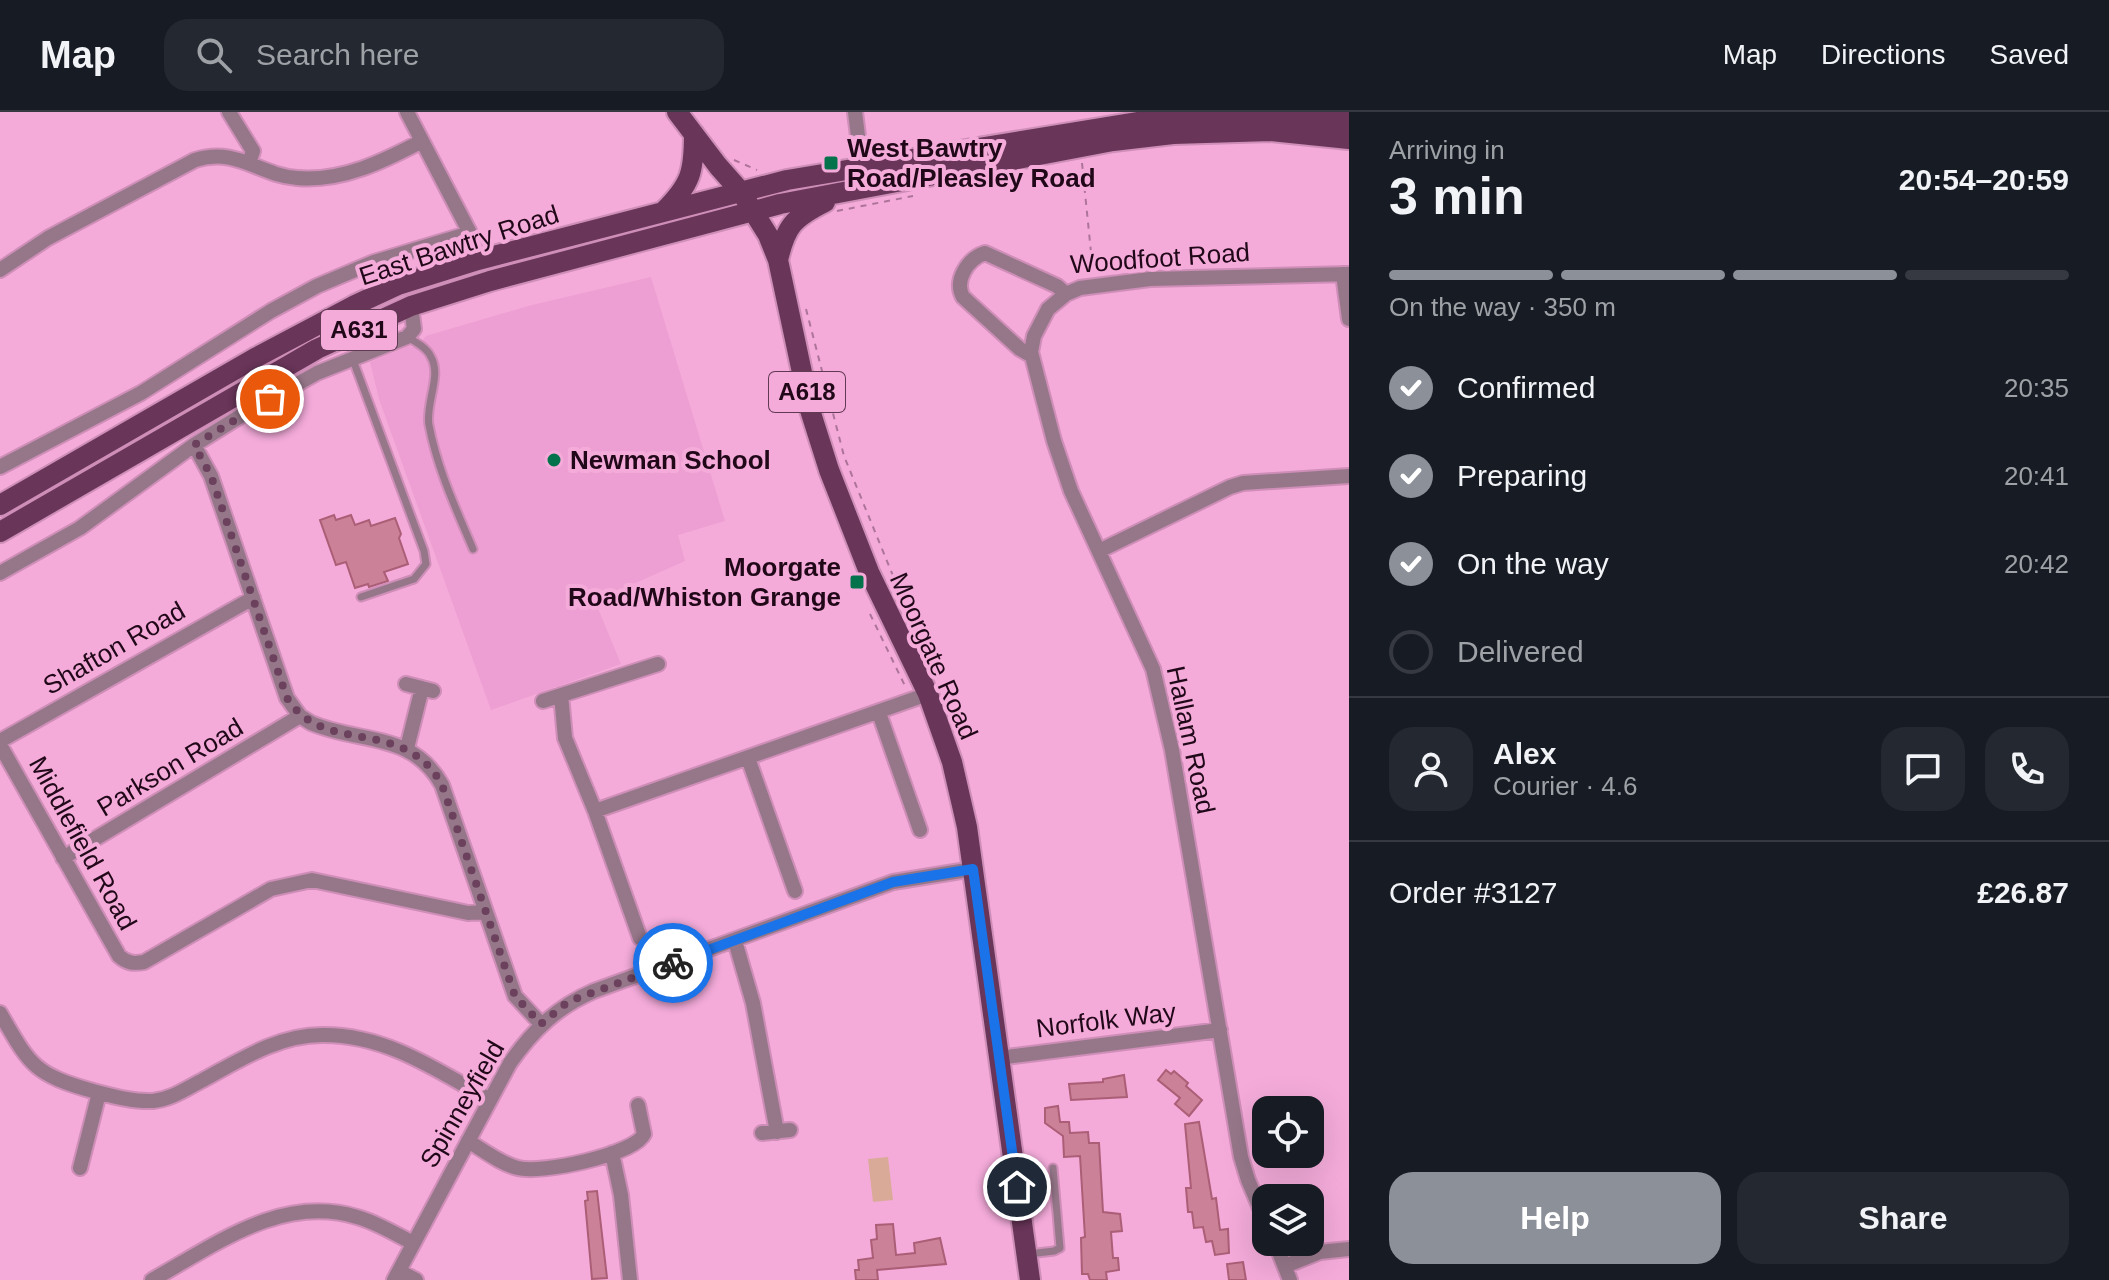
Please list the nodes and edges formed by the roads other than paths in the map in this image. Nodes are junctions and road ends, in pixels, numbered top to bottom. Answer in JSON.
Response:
{"nodes":[{"id":1,"x":229,"y":112,"type":"edge"},
{"id":2,"x":407,"y":112,"type":"edge"},
{"id":3,"x":677,"y":112,"type":"edge"},
{"id":4,"x":855,"y":112,"type":"edge"},
{"id":5,"x":1349,"y":121,"type":"edge"},
{"id":6,"x":694,"y":134,"type":"junction"},
{"id":7,"x":1349,"y":139,"type":"edge"},
{"id":8,"x":422,"y":141,"type":"junction"},
{"id":9,"x":249,"y":163,"type":"junction"},
{"id":10,"x":862,"y":168,"type":"junction"},
{"id":11,"x":741,"y":192,"type":"junction"},
{"id":12,"x":837,"y":203,"type":"junction"},
{"id":13,"x":664,"y":211,"type":"junction"},
{"id":14,"x":753,"y":211,"type":"junction"},
{"id":15,"x":470,"y":233,"type":"junction"},
{"id":16,"x":478,"y":260,"type":"junction"},
{"id":17,"x":778,"y":260,"type":"junction"},
{"id":18,"x":0,"y":270,"type":"edge"},
{"id":19,"x":1346,"y":274,"type":"edge"},
{"id":20,"x":1066,"y":294,"type":"junction"},
{"id":21,"x":411,"y":306,"type":"junction"},
{"id":22,"x":1349,"y":319,"type":"edge"},
{"id":23,"x":407,"y":337,"type":"junction"},
{"id":24,"x":1032,"y":356,"type":"junction"},
{"id":25,"x":353,"y":360,"type":"junction"},
{"id":26,"x":194,"y":445,"type":"junction"},
{"id":27,"x":0,"y":467,"type":"edge"},
{"id":28,"x":1349,"y":476,"type":"edge"},
{"id":29,"x":0,"y":505,"type":"edge"},
{"id":30,"x":0,"y":532,"type":"edge"},
{"id":31,"x":473,"y":549,"type":"dead end"},
{"id":32,"x":1099,"y":551,"type":"junction"},
{"id":33,"x":0,"y":573,"type":"edge"},
{"id":34,"x":361,"y":597,"type":"dead end"},
{"id":35,"x":253,"y":598,"type":"junction"},
{"id":36,"x":658,"y":664,"type":"dead end"},
{"id":37,"x":406,"y":684,"type":"dead end"},
{"id":38,"x":928,"y":694,"type":"junction"},
{"id":39,"x":561,"y":695,"type":"junction"},
{"id":40,"x":543,"y":701,"type":"dead end"},
{"id":41,"x":879,"y":713,"type":"junction"},
{"id":42,"x":300,"y":716,"type":"junction"},
{"id":43,"x":0,"y":743,"type":"edge"},
{"id":44,"x":407,"y":748,"type":"junction"},
{"id":45,"x":748,"y":758,"type":"junction"},
{"id":46,"x":595,"y":811,"type":"junction"},
{"id":47,"x":920,"y":830,"type":"dead end"},
{"id":48,"x":63,"y":858,"type":"junction"},
{"id":49,"x":973,"y":869,"type":"junction"},
{"id":50,"x":795,"y":891,"type":"dead end"},
{"id":51,"x":485,"y":912,"type":"junction"},
{"id":52,"x":640,"y":938,"type":"dead end"},
{"id":53,"x":735,"y":941,"type":"junction"},
{"id":54,"x":0,"y":1013,"type":"edge"},
{"id":55,"x":541,"y":1024,"type":"junction"},
{"id":56,"x":1220,"y":1030,"type":"junction"},
{"id":57,"x":998,"y":1058,"type":"junction"},
{"id":58,"x":99,"y":1093,"type":"junction"},
{"id":59,"x":490,"y":1100,"type":"junction"},
{"id":60,"x":638,"y":1105,"type":"dead end"},
{"id":61,"x":776,"y":1132,"type":"dead end"},
{"id":62,"x":468,"y":1141,"type":"junction"},
{"id":63,"x":612,"y":1153,"type":"junction"},
{"id":64,"x":80,"y":1168,"type":"dead end"},
{"id":65,"x":1053,"y":1168,"type":"dead end"},
{"id":66,"x":1252,"y":1189,"type":"edge"},
{"id":67,"x":413,"y":1243,"type":"junction"},
{"id":68,"x":1349,"y":1249,"type":"edge"},
{"id":69,"x":1027,"y":1254,"type":"junction"},
{"id":70,"x":1288,"y":1273,"type":"edge"},
{"id":71,"x":396,"y":1275,"type":"edge"},
{"id":72,"x":152,"y":1280,"type":"edge"},
{"id":73,"x":416,"y":1280,"type":"edge"},
{"id":74,"x":630,"y":1280,"type":"edge"},
{"id":75,"x":1030,"y":1280,"type":"edge"}],
"edges":[{"from":1,"to":9,"type":"street"},
{"from":2,"to":8,"type":"street"},
{"from":3,"to":6,"type":"main road","number":"A618"},
{"from":4,"to":10,"type":"street"},
{"from":5,"to":10,"type":"main road","number":"A631"},
{"from":6,"to":11,"type":"main road","number":"A618"},
{"from":6,"to":13,"type":"main road"},
{"from":7,"to":12,"type":"main road","number":"A631"},
{"from":8,"to":9,"type":"street"},
{"from":8,"to":15,"type":"street"},
{"from":9,"to":18,"type":"street"},
{"from":10,"to":11,"type":"main road","number":"A631"},
{"from":11,"to":13,"type":"main road","name":"East Bawtry Road","number":"A631"},
{"from":11,"to":14,"type":"main road","number":"A618"},
{"from":12,"to":14,"type":"main road","number":"A631"},
{"from":12,"to":17,"type":"main road"},
{"from":13,"to":16,"type":"main road","name":"East Bawtry Road","number":"A631"},
{"from":14,"to":17,"type":"main road","name":"Moorgate Road","number":"A618"},
{"from":14,"to":21,"type":"main road","name":"East Bawtry Road","number":"A631"},
{"from":15,"to":16,"type":"street"},
{"from":15,"to":27,"type":"street","name":"East Bawtry Road"},
{"from":16,"to":29,"type":"main road","name":"East Bawtry Road","number":"A631"},
{"from":17,"to":38,"type":"main road","name":"Moorgate Road","number":"A618"},
{"from":19,"to":20,"type":"street","name":"Woodfoot Road"},
{"from":19,"to":22,"type":"street"},
{"from":20,"to":24,"type":"street","name":"Hallam Road"},
{"from":20,"to":24,"type":"street","name":"Woodfoot Road"},
{"from":21,"to":23,"type":"street","name":"East Bawtry Road"},
{"from":21,"to":30,"type":"main road","name":"East Bawtry Road","number":"A631"},
{"from":23,"to":25,"type":"street"},
{"from":23,"to":31,"type":"lane"},
{"from":24,"to":32,"type":"street","name":"Hallam Road"},
{"from":25,"to":26,"type":"street"},
{"from":25,"to":34,"type":"lane"},
{"from":26,"to":33,"type":"street"},
{"from":26,"to":35,"type":"street"},
{"from":28,"to":32,"type":"street"},
{"from":32,"to":56,"type":"street","name":"Hallam Road"},
{"from":35,"to":42,"type":"street"},
{"from":35,"to":43,"type":"street","name":"Shafton Road"},
{"from":36,"to":39,"type":"street"},
{"from":37,"to":44,"type":"street"},
{"from":38,"to":41,"type":"street"},
{"from":38,"to":49,"type":"main road","name":"Moorgate Road","number":"A618"},
{"from":39,"to":40,"type":"street"},
{"from":39,"to":46,"type":"street"},
{"from":41,"to":45,"type":"street"},
{"from":41,"to":47,"type":"street"},
{"from":42,"to":44,"type":"street"},
{"from":42,"to":48,"type":"street","name":"Parkson Road"},
{"from":43,"to":48,"type":"street","name":"Middlefield Road"},
{"from":44,"to":51,"type":"street"},
{"from":45,"to":46,"type":"street"},
{"from":45,"to":50,"type":"street"},
{"from":46,"to":52,"type":"street"},
{"from":48,"to":51,"type":"street","name":"Middlefield Road"},
{"from":49,"to":53,"type":"street","name":"Spinneyfield"},
{"from":49,"to":57,"type":"main road","name":"Moorgate Road","number":"A618"},
{"from":51,"to":55,"type":"street"},
{"from":53,"to":55,"type":"street","name":"Spinneyfield"},
{"from":53,"to":61,"type":"street"},
{"from":54,"to":58,"type":"street"},
{"from":55,"to":59,"type":"street","name":"Spinneyfield"},
{"from":56,"to":57,"type":"street","name":"Norfolk Way"},
{"from":56,"to":66,"type":"street","name":"Hallam Road"},
{"from":57,"to":69,"type":"main road","name":"Moorgate Road","number":"A618"},
{"from":58,"to":59,"type":"street"},
{"from":58,"to":64,"type":"street"},
{"from":59,"to":62,"type":"street","name":"Spinneyfield"},
{"from":60,"to":63,"type":"street"},
{"from":62,"to":63,"type":"street"},
{"from":62,"to":67,"type":"street","name":"Spinneyfield"},
{"from":63,"to":74,"type":"street"},
{"from":65,"to":69,"type":"lane"},
{"from":67,"to":71,"type":"street","name":"Spinneyfield"},
{"from":67,"to":72,"type":"street"},
{"from":68,"to":70,"type":"street"},
{"from":69,"to":75,"type":"main road","name":"Moorgate Road","number":"A618"},
{"from":71,"to":73,"type":"street"}]}
